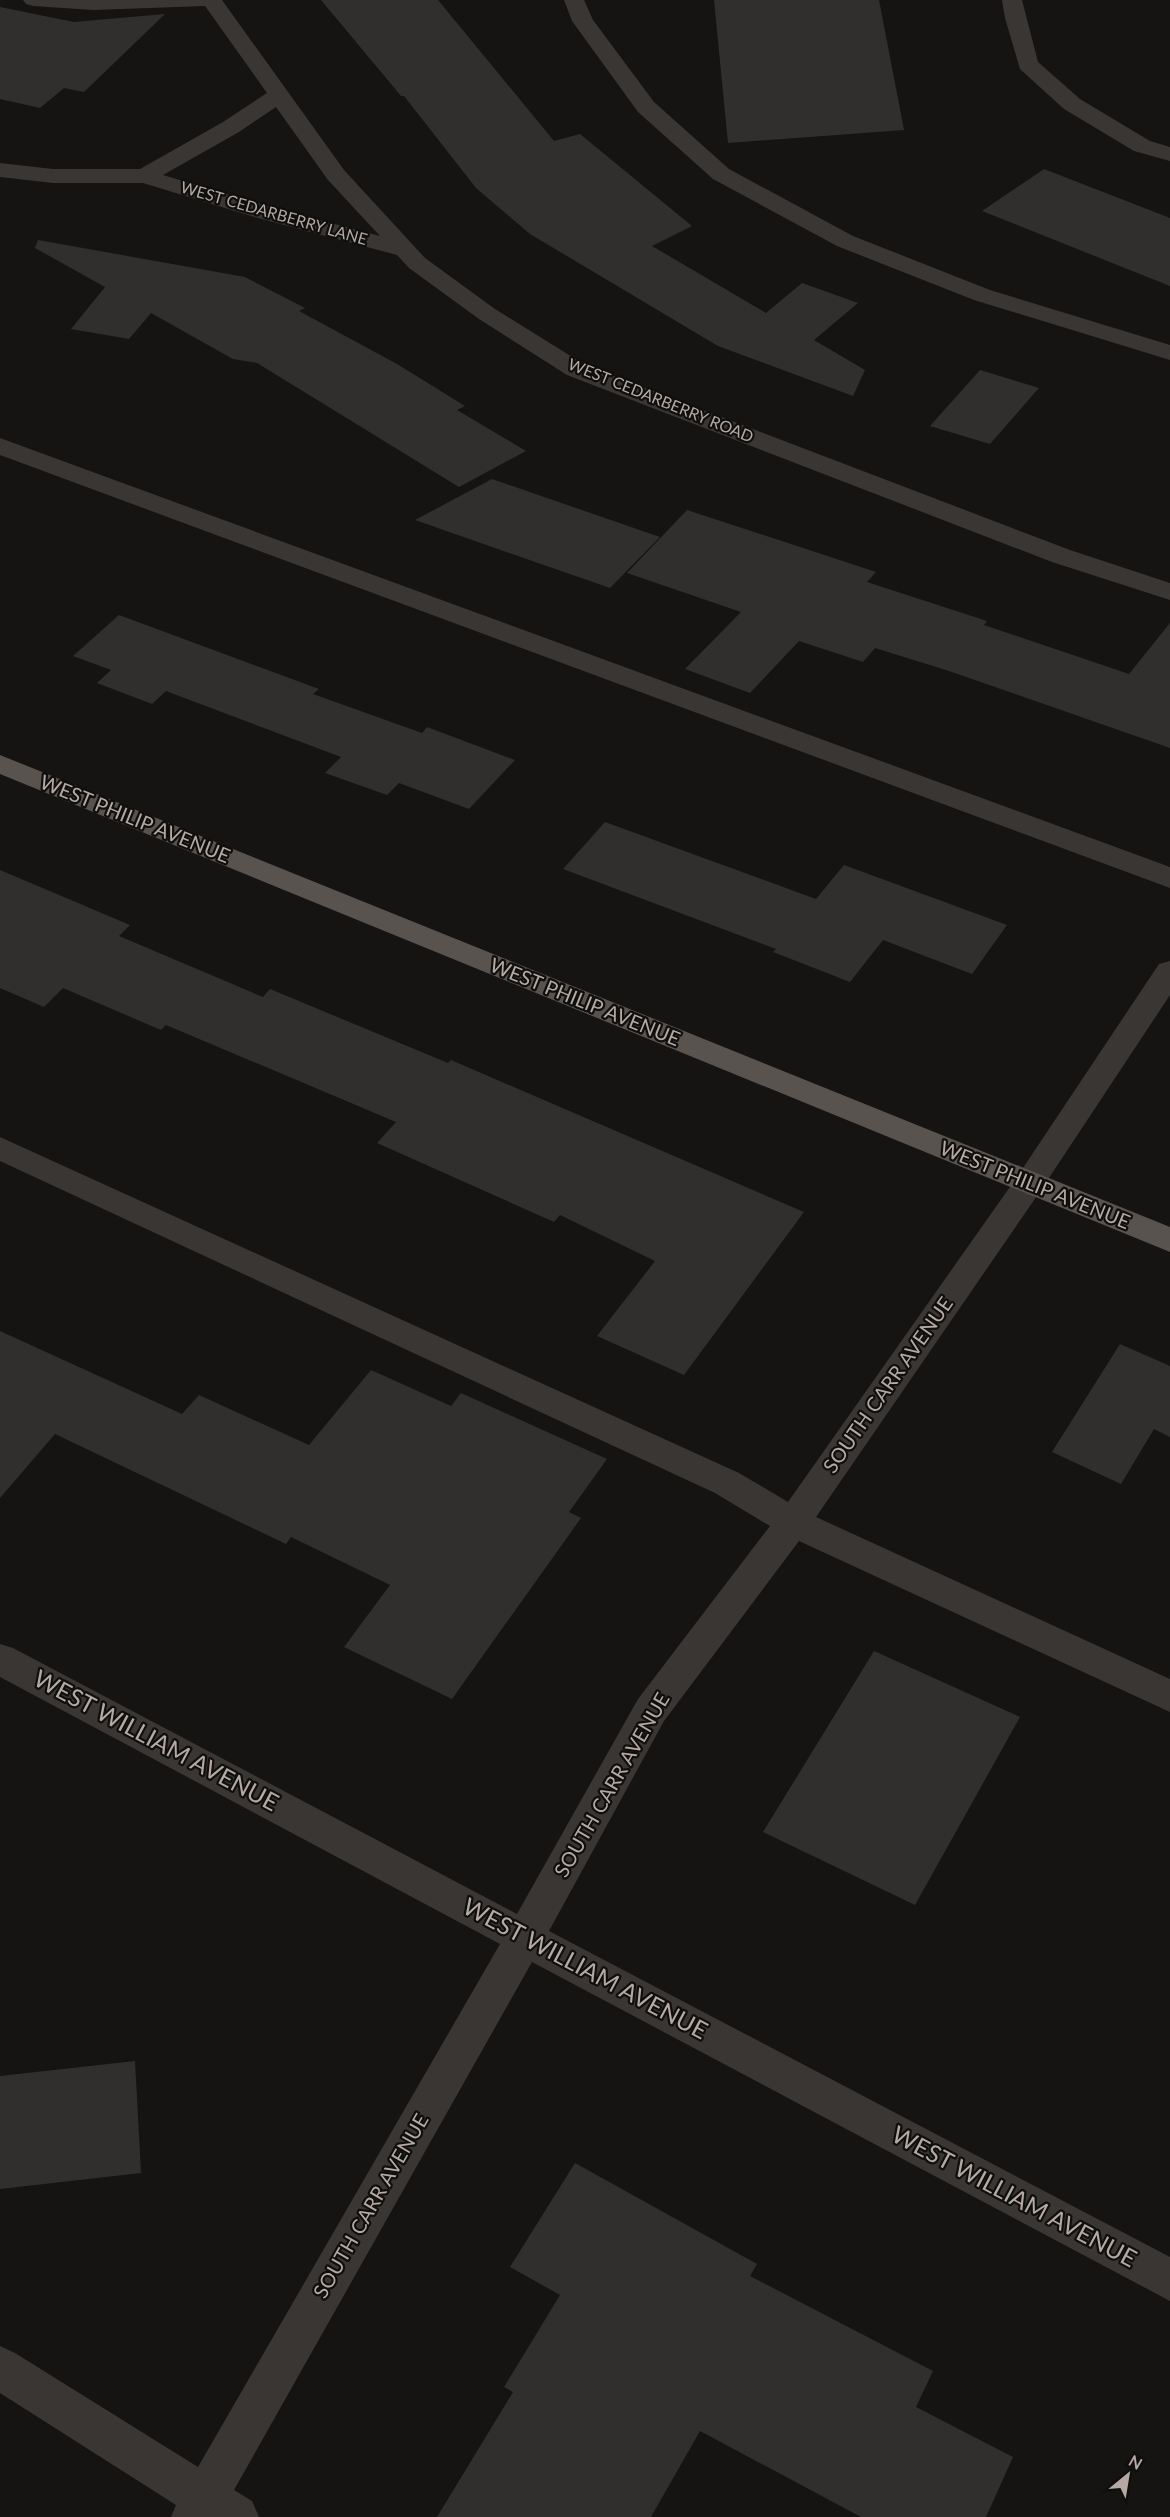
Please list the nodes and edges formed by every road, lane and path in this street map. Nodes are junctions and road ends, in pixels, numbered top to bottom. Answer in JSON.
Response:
{"nodes":[{"id":1,"x":33,"y":0,"type":"edge"},
{"id":2,"x":209,"y":0,"type":"edge"},
{"id":3,"x":574,"y":0,"type":"edge"},
{"id":4,"x":1012,"y":0,"type":"edge"},
{"id":5,"x":279,"y":96,"type":"junction"},
{"id":6,"x":1170,"y":154,"type":"edge"},
{"id":7,"x":0,"y":170,"type":"edge"},
{"id":8,"x":144,"y":176,"type":"junction"},
{"id":9,"x":405,"y":250,"type":"junction"},
{"id":10,"x":1170,"y":353,"type":"edge"},
{"id":11,"x":0,"y":446,"type":"edge"},
{"id":12,"x":1170,"y":592,"type":"edge"},
{"id":13,"x":0,"y":764,"type":"edge"},
{"id":14,"x":1170,"y":878,"type":"edge"},
{"id":15,"x":1170,"y":971,"type":"edge"},
{"id":16,"x":0,"y":1148,"type":"edge"},
{"id":17,"x":1030,"y":1182,"type":"junction"},
{"id":18,"x":1170,"y":1240,"type":"edge"},
{"id":19,"x":793,"y":1522,"type":"junction"},
{"id":20,"x":0,"y":1659,"type":"edge"},
{"id":21,"x":1170,"y":1696,"type":"edge"},
{"id":22,"x":525,"y":1937,"type":"junction"},
{"id":23,"x":1170,"y":2280,"type":"edge"},
{"id":24,"x":0,"y":2368,"type":"edge"},
{"id":25,"x":211,"y":2511,"type":"edge"}],
"edges":[{"from":1,"to":2,"type":"street"},
{"from":2,"to":5,"type":"street","name":"WEST CEDARBERRY ROAD"},
{"from":3,"to":10,"type":"street"},
{"from":4,"to":6,"type":"street"},
{"from":5,"to":8,"type":"street","name":"WEST CEDARBERRY LANE"},
{"from":5,"to":9,"type":"street","name":"WEST CEDARBERRY ROAD"},
{"from":7,"to":8,"type":"street","name":"WEST CEDARBERRY LANE"},
{"from":8,"to":9,"type":"street","name":"WEST CEDARBERRY LANE"},
{"from":9,"to":12,"type":"street","name":"WEST CEDARBERRY ROAD"},
{"from":11,"to":14,"type":"street"},
{"from":13,"to":17,"type":"main road","name":"WEST PHILIP AVENUE"},
{"from":15,"to":17,"type":"street","name":"SOUTH CARR AVENUE"},
{"from":16,"to":19,"type":"street"},
{"from":17,"to":18,"type":"main road","name":"WEST PHILIP AVENUE"},
{"from":17,"to":19,"type":"street","name":"SOUTH CARR AVENUE"},
{"from":19,"to":21,"type":"street"},
{"from":19,"to":22,"type":"street","name":"SOUTH CARR AVENUE"},
{"from":20,"to":22,"type":"street","name":"WEST WILLIAM AVENUE"},
{"from":22,"to":23,"type":"street","name":"WEST WILLIAM AVENUE"},
{"from":22,"to":25,"type":"street","name":"SOUTH CARR AVENUE"},
{"from":24,"to":25,"type":"street"}]}
